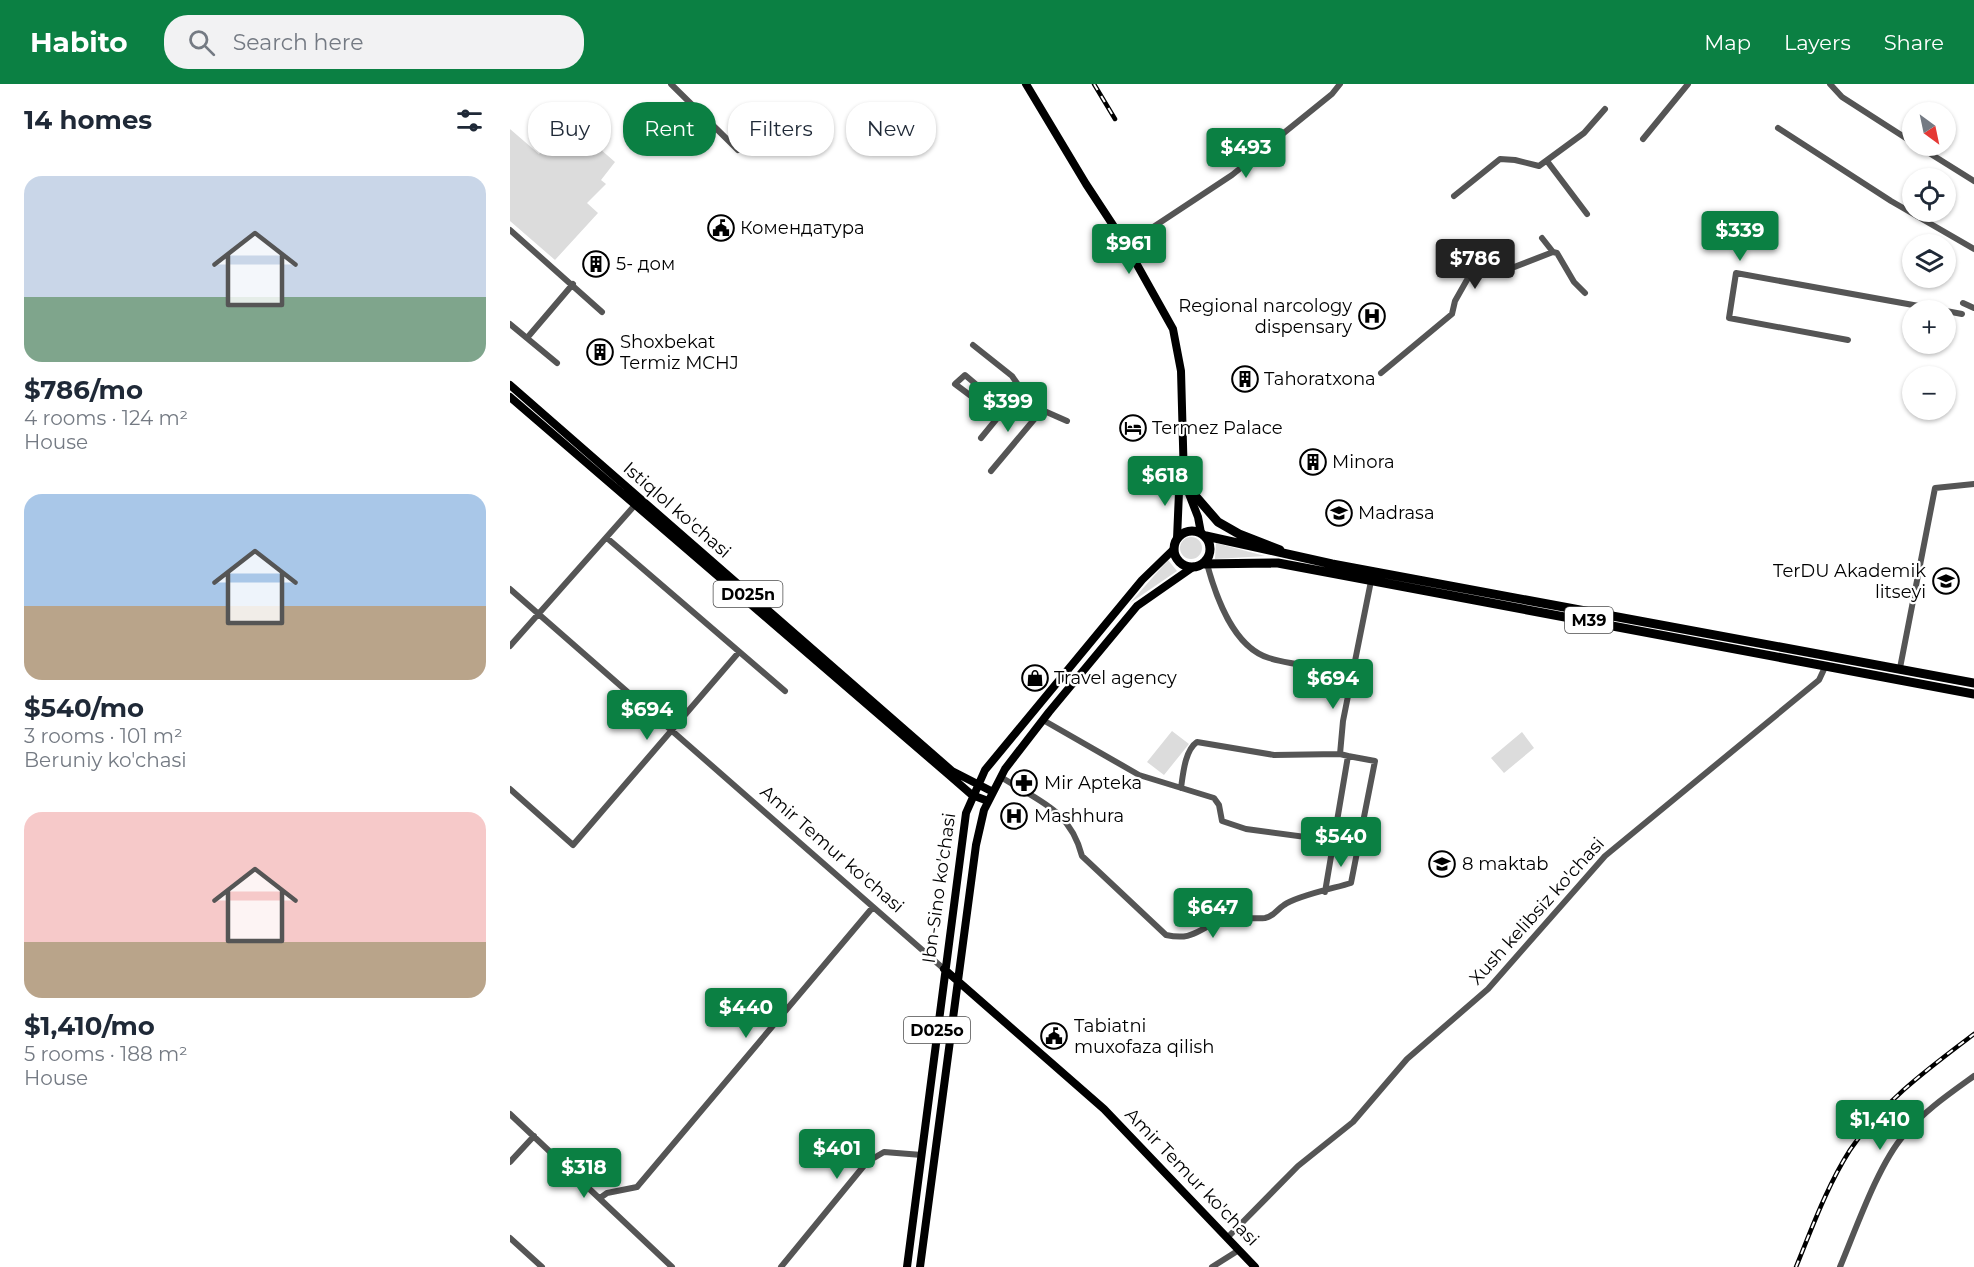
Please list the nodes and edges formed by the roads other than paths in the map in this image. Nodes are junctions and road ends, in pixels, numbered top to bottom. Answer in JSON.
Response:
{"nodes":[{"id":1,"x":671,"y":84,"type":"edge"},
{"id":2,"x":1026,"y":84,"type":"edge"},
{"id":3,"x":1340,"y":84,"type":"edge"},
{"id":4,"x":1688,"y":84,"type":"edge"},
{"id":5,"x":1830,"y":84,"type":"edge"},
{"id":6,"x":1605,"y":109,"type":"dead end"},
{"id":7,"x":1778,"y":128,"type":"dead end"},
{"id":8,"x":1902,"y":136,"type":"edge"},
{"id":9,"x":1642,"y":139,"type":"dead end"},
{"id":10,"x":728,"y":140,"type":"edge"},
{"id":11,"x":1934,"y":156,"type":"edge"},
{"id":12,"x":1547,"y":161,"type":"junction"},
{"id":13,"x":1974,"y":181,"type":"edge"},
{"id":14,"x":1454,"y":196,"type":"dead end"},
{"id":15,"x":1587,"y":214,"type":"dead end"},
{"id":16,"x":510,"y":230,"type":"edge"},
{"id":17,"x":1542,"y":238,"type":"dead end"},
{"id":18,"x":1126,"y":245,"type":"junction"},
{"id":19,"x":1974,"y":249,"type":"edge"},
{"id":20,"x":1553,"y":252,"type":"junction"},
{"id":21,"x":573,"y":284,"type":"junction"},
{"id":22,"x":1585,"y":293,"type":"dead end"},
{"id":23,"x":1902,"y":302,"type":"edge"},
{"id":24,"x":1963,"y":303,"type":"dead end"},
{"id":25,"x":1974,"y":308,"type":"edge"},
{"id":26,"x":602,"y":312,"type":"dead end"},
{"id":27,"x":1956,"y":313,"type":"edge"},
{"id":28,"x":1962,"y":314,"type":"dead end"},
{"id":29,"x":510,"y":324,"type":"edge"},
{"id":30,"x":527,"y":338,"type":"junction"},
{"id":31,"x":1848,"y":340,"type":"dead end"},
{"id":32,"x":973,"y":345,"type":"dead end"},
{"id":33,"x":557,"y":363,"type":"dead end"},
{"id":34,"x":1381,"y":373,"type":"dead end"},
{"id":35,"x":510,"y":385,"type":"edge"},
{"id":36,"x":1021,"y":389,"type":"junction"},
{"id":37,"x":510,"y":397,"type":"edge"},
{"id":38,"x":1005,"y":409,"type":"junction"},
{"id":39,"x":1042,"y":410,"type":"junction"},
{"id":40,"x":999,"y":417,"type":"junction"},
{"id":41,"x":1067,"y":421,"type":"dead end"},
{"id":42,"x":981,"y":438,"type":"dead end"},
{"id":43,"x":991,"y":471,"type":"dead end"},
{"id":44,"x":1184,"y":482,"type":"junction"},
{"id":45,"x":1974,"y":484,"type":"edge"},
{"id":46,"x":635,"y":505,"type":"junction"},
{"id":47,"x":1203,"y":535,"type":"junction"},
{"id":48,"x":607,"y":538,"type":"junction"},
{"id":49,"x":1175,"y":544,"type":"junction"},
{"id":50,"x":1285,"y":552,"type":"junction"},
{"id":51,"x":1201,"y":565,"type":"junction"},
{"id":52,"x":1371,"y":581,"type":"junction"},
{"id":53,"x":510,"y":589,"type":"edge"},
{"id":54,"x":539,"y":614,"type":"junction"},
{"id":55,"x":510,"y":646,"type":"edge"},
{"id":56,"x":739,"y":652,"type":"junction"},
{"id":57,"x":1826,"y":665,"type":"junction"},
{"id":58,"x":1900,"y":668,"type":"junction"},
{"id":59,"x":1353,"y":672,"type":"junction"},
{"id":60,"x":1974,"y":683,"type":"edge"},
{"id":61,"x":785,"y":691,"type":"dead end"},
{"id":62,"x":1974,"y":694,"type":"edge"},
{"id":63,"x":1043,"y":720,"type":"junction"},
{"id":64,"x":672,"y":730,"type":"junction"},
{"id":65,"x":1340,"y":754,"type":"junction"},
{"id":66,"x":1348,"y":756,"type":"junction"},
{"id":67,"x":1001,"y":777,"type":"junction"},
{"id":68,"x":976,"y":785,"type":"junction"},
{"id":69,"x":1181,"y":788,"type":"junction"},
{"id":70,"x":510,"y":789,"type":"edge"},
{"id":71,"x":972,"y":795,"type":"junction"},
{"id":72,"x":991,"y":796,"type":"junction"},
{"id":73,"x":1333,"y":841,"type":"junction"},
{"id":74,"x":1358,"y":844,"type":"junction"},
{"id":75,"x":1325,"y":892,"type":"junction"},
{"id":76,"x":873,"y":907,"type":"junction"},
{"id":77,"x":944,"y":969,"type":"junction"},
{"id":78,"x":959,"y":982,"type":"junction"},
{"id":79,"x":1974,"y":1076,"type":"edge"},
{"id":80,"x":510,"y":1114,"type":"edge"},
{"id":81,"x":534,"y":1136,"type":"junction"},
{"id":82,"x":922,"y":1155,"type":"junction"},
{"id":83,"x":510,"y":1162,"type":"edge"},
{"id":84,"x":600,"y":1198,"type":"junction"},
{"id":85,"x":510,"y":1238,"type":"edge"},
{"id":86,"x":1227,"y":1238,"type":"junction"},
{"id":87,"x":1239,"y":1250,"type":"junction"},
{"id":88,"x":542,"y":1267,"type":"edge"},
{"id":89,"x":672,"y":1267,"type":"edge"},
{"id":90,"x":781,"y":1267,"type":"edge"},
{"id":91,"x":907,"y":1267,"type":"edge"},
{"id":92,"x":920,"y":1267,"type":"edge"},
{"id":93,"x":1212,"y":1267,"type":"edge"},
{"id":94,"x":1255,"y":1267,"type":"edge"},
{"id":95,"x":1840,"y":1267,"type":"edge"}],
"edges":[{"from":1,"to":10,"type":"street"},
{"from":2,"to":18,"type":"main road"},
{"from":3,"to":18,"type":"street"},
{"from":4,"to":9,"type":"street"},
{"from":5,"to":8,"type":"street"},
{"from":6,"to":12,"type":"street"},
{"from":7,"to":19,"type":"street"},
{"from":11,"to":13,"type":"street"},
{"from":12,"to":14,"type":"street"},
{"from":12,"to":15,"type":"street"},
{"from":16,"to":21,"type":"street"},
{"from":17,"to":20,"type":"street"},
{"from":18,"to":44,"type":"main road"},
{"from":20,"to":22,"type":"street"},
{"from":20,"to":34,"type":"street"},
{"from":21,"to":26,"type":"street"},
{"from":21,"to":30,"type":"street"},
{"from":23,"to":31,"type":"street"},
{"from":24,"to":25,"type":"street"},
{"from":27,"to":28,"type":"street"},
{"from":29,"to":30,"type":"street"},
{"from":30,"to":33,"type":"street"},
{"from":32,"to":36,"type":"street"},
{"from":35,"to":68,"type":"main road","name":"Istiqlol ko'chasi","number":"D025n"},
{"from":36,"to":38,"type":"street"},
{"from":36,"to":39,"type":"street"},
{"from":37,"to":46,"type":"main road","name":"Istiqlol ko'chasi","number":"D025n"},
{"from":38,"to":40,"type":"street"},
{"from":38,"to":40,"type":"street"},
{"from":39,"to":41,"type":"street"},
{"from":39,"to":43,"type":"street"},
{"from":40,"to":42,"type":"street"},
{"from":44,"to":47,"type":"main road"},
{"from":44,"to":49,"type":"main road"},
{"from":44,"to":50,"type":"highway"},
{"from":45,"to":58,"type":"street"},
{"from":46,"to":48,"type":"street"},
{"from":46,"to":71,"type":"main road","name":"Istiqlol ko'chasi","number":"D025n"},
{"from":47,"to":49,"type":"highway"},
{"from":47,"to":50,"type":"highway","number":"M39"},
{"from":47,"to":51,"type":"highway"},
{"from":48,"to":54,"type":"street"},
{"from":48,"to":56,"type":"street"},
{"from":49,"to":51,"type":"highway"},
{"from":49,"to":68,"type":"main road","name":"Ibn-Sino ko'chasi"},
{"from":50,"to":58,"type":"highway","number":"M39"},
{"from":51,"to":52,"type":"highway","number":"M39"},
{"from":51,"to":59,"type":"street"},
{"from":51,"to":63,"type":"main road","name":"Ibn-Sino ko'chasi"},
{"from":52,"to":57,"type":"highway","number":"M39"},
{"from":52,"to":59,"type":"street"},
{"from":53,"to":54,"type":"street","name":"Amir Temur ko'chasi"},
{"from":54,"to":55,"type":"street"},
{"from":54,"to":64,"type":"street","name":"Amir Temur ko'chasi"},
{"from":56,"to":61,"type":"street"},
{"from":56,"to":64,"type":"street"},
{"from":57,"to":62,"type":"highway","number":"M39"},
{"from":57,"to":86,"type":"street","name":"Xush kelibsiz ko'chasi"},
{"from":58,"to":60,"type":"highway","number":"M39"},
{"from":59,"to":65,"type":"street"},
{"from":63,"to":67,"type":"main road","name":"Ibn-Sino ko'chasi"},
{"from":63,"to":69,"type":"street"},
{"from":64,"to":70,"type":"street"},
{"from":64,"to":76,"type":"street","name":"Amir Temur ko'chasi"},
{"from":65,"to":66,"type":"street"},
{"from":65,"to":69,"type":"street"},
{"from":66,"to":73,"type":"street"},
{"from":66,"to":74,"type":"street"},
{"from":67,"to":72,"type":"main road","name":"Ibn-Sino ko'chasi"},
{"from":67,"to":75,"type":"street"},
{"from":68,"to":71,"type":"main road","name":"Ibn-Sino ko'chasi"},
{"from":68,"to":72,"type":"main road","name":"Istiqlol ko'chasi","number":"D025n"},
{"from":69,"to":73,"type":"street"},
{"from":71,"to":72,"type":"main road","name":"Istiqlol ko'chasi","number":"D025n"},
{"from":71,"to":77,"type":"main road","name":"Ibn-Sino ko'chasi","number":"D025o"},
{"from":72,"to":78,"type":"main road","name":"Ibn-Sino ko'chasi","number":"D025o"},
{"from":73,"to":74,"type":"street"},
{"from":73,"to":75,"type":"street"},
{"from":74,"to":75,"type":"street"},
{"from":76,"to":77,"type":"street","name":"Amir Temur ko'chasi"},
{"from":76,"to":84,"type":"street"},
{"from":77,"to":78,"type":"main road","name":"Amir Temur ko'chasi"},
{"from":77,"to":82,"type":"main road","name":"Ibn-Sino ko'chasi","number":"D025o"},
{"from":78,"to":86,"type":"main road","name":"Amir Temur ko'chasi"},
{"from":78,"to":92,"type":"main road","name":"Ibn-Sino ko'chasi","number":"D025o"},
{"from":79,"to":95,"type":"street"},
{"from":80,"to":81,"type":"street"},
{"from":81,"to":83,"type":"street"},
{"from":81,"to":84,"type":"street"},
{"from":82,"to":90,"type":"street"},
{"from":82,"to":91,"type":"main road","name":"Ibn-Sino ko'chasi","number":"D025o"},
{"from":84,"to":89,"type":"street"},
{"from":85,"to":88,"type":"street"},
{"from":86,"to":87,"type":"main road","name":"Amir Temur ko'chasi"},
{"from":87,"to":93,"type":"street"},
{"from":87,"to":94,"type":"main road","name":"Amir Temur ko'chasi"}]}
